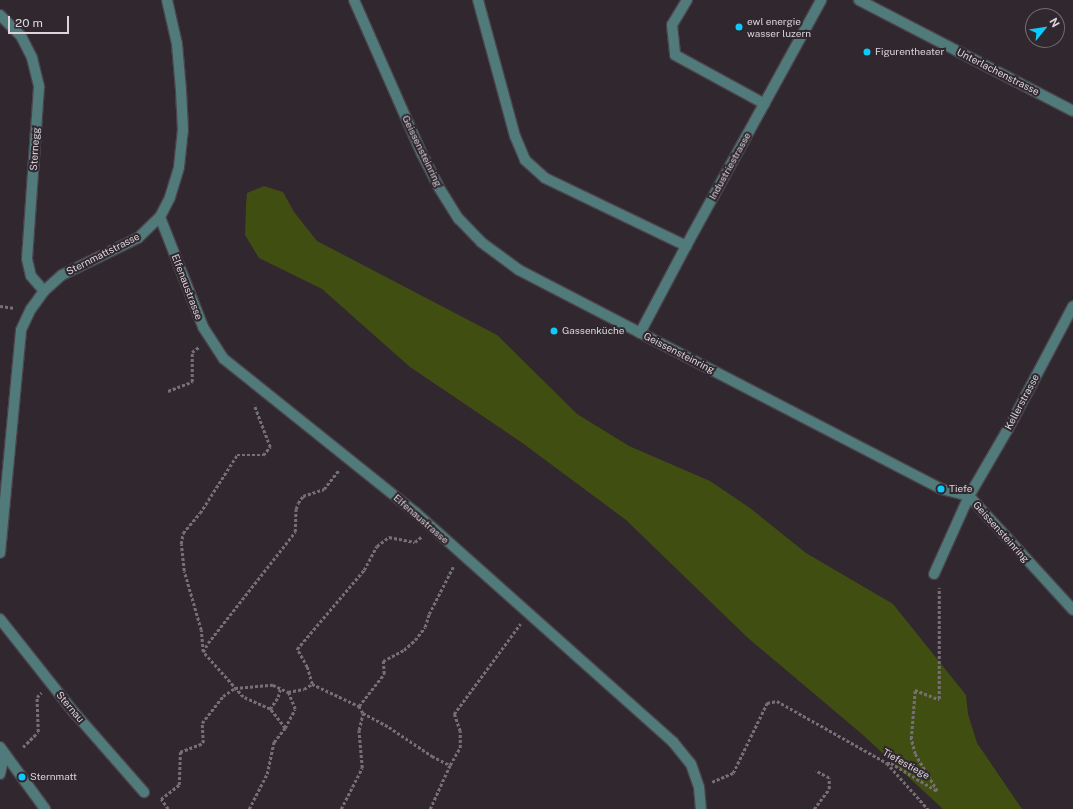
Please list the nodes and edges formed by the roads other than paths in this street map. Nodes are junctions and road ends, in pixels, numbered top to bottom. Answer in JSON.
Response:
{"nodes":[{"id":1,"x":168,"y":0,"type":"edge"},
{"id":2,"x":354,"y":0,"type":"edge"},
{"id":3,"x":478,"y":0,"type":"edge"},
{"id":4,"x":687,"y":0,"type":"edge"},
{"id":5,"x":821,"y":0,"type":"edge"},
{"id":6,"x":859,"y":0,"type":"edge"},
{"id":7,"x":0,"y":15,"type":"edge"},
{"id":8,"x":765,"y":104,"type":"junction"},
{"id":9,"x":1073,"y":111,"type":"edge"},
{"id":10,"x":160,"y":217,"type":"junction"},
{"id":11,"x":686,"y":246,"type":"junction"},
{"id":12,"x":44,"y":291,"type":"junction"},
{"id":13,"x":1073,"y":306,"type":"edge"},
{"id":14,"x":640,"y":333,"type":"junction"},
{"id":15,"x":969,"y":496,"type":"junction"},
{"id":16,"x":0,"y":553,"type":"edge"},
{"id":17,"x":934,"y":574,"type":"road end"},
{"id":18,"x":1073,"y":610,"type":"edge"},
{"id":19,"x":0,"y":619,"type":"edge"},
{"id":20,"x":2,"y":751,"type":"edge"},
{"id":21,"x":0,"y":774,"type":"edge"},
{"id":22,"x":144,"y":792,"type":"dead end"},
{"id":23,"x":45,"y":809,"type":"edge"},
{"id":24,"x":701,"y":809,"type":"edge"}],
"edges":[{"from":1,"to":10,"type":"street","name":"Sternmattstrasse"},
{"from":2,"to":14,"type":"street","name":"Geissensteinring"},
{"from":3,"to":11,"type":"street"},
{"from":4,"to":8,"type":"street"},
{"from":5,"to":8,"type":"street","name":"Industriestrasse"},
{"from":6,"to":9,"type":"street","name":"Unterlachenstrasse"},
{"from":7,"to":12,"type":"street","name":"Sternegg"},
{"from":8,"to":11,"type":"street","name":"Industriestrasse"},
{"from":10,"to":12,"type":"street","name":"Sternmattstrasse"},
{"from":10,"to":24,"type":"street","name":"Elfenaustrasse"},
{"from":11,"to":14,"type":"street","name":"Industriestrasse"},
{"from":12,"to":16,"type":"street","name":"Sternmattstrasse"},
{"from":13,"to":15,"type":"street","name":"Kellerstrasse"},
{"from":14,"to":15,"type":"street","name":"Geissensteinring"},
{"from":15,"to":17,"type":"street","name":"Kellerstrasse"},
{"from":15,"to":18,"type":"street","name":"Geissensteinring"},
{"from":19,"to":22,"type":"street","name":"Sternau"},
{"from":20,"to":21,"type":"street"},
{"from":20,"to":23,"type":"street"}]}
